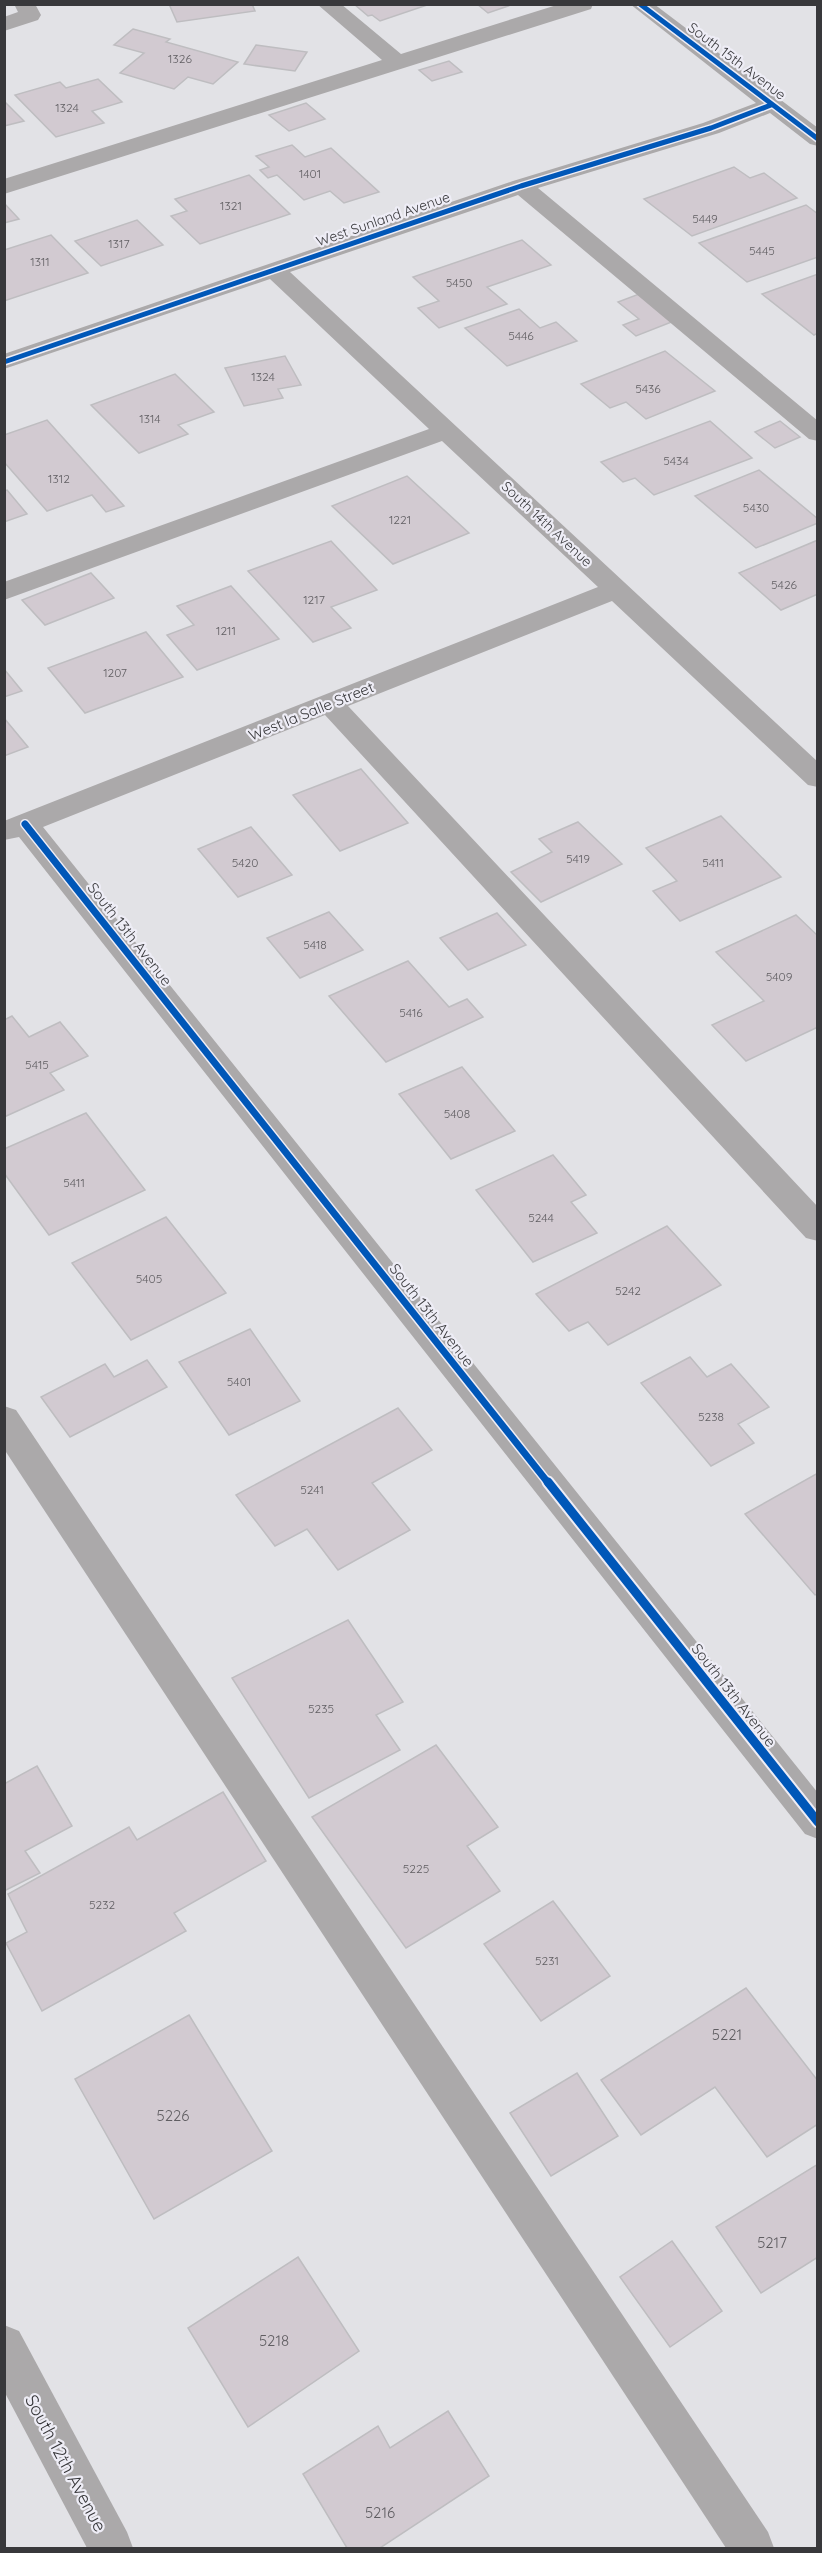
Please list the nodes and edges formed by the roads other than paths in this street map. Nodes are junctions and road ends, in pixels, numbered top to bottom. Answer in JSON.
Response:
{"nodes":[{"id":1,"x":327,"y":4,"type":"edge"},
{"id":2,"x":583,"y":4,"type":"edge"},
{"id":3,"x":640,"y":4,"type":"edge"},
{"id":4,"x":27,"y":10,"type":"edge"},
{"id":5,"x":4,"y":25,"type":"edge"},
{"id":6,"x":397,"y":62,"type":"junction"},
{"id":7,"x":771,"y":105,"type":"junction"},
{"id":8,"x":818,"y":139,"type":"edge"},
{"id":9,"x":521,"y":186,"type":"junction"},
{"id":10,"x":4,"y":187,"type":"edge"},
{"id":11,"x":276,"y":271,"type":"junction"},
{"id":12,"x":4,"y":362,"type":"edge"},
{"id":13,"x":446,"y":431,"type":"junction"},
{"id":14,"x":818,"y":434,"type":"edge"},
{"id":15,"x":618,"y":590,"type":"junction"},
{"id":16,"x":4,"y":592,"type":"edge"},
{"id":17,"x":331,"y":704,"type":"junction"},
{"id":18,"x":818,"y":778,"type":"edge"},
{"id":19,"x":15,"y":828,"type":"edge"},
{"id":20,"x":818,"y":1229,"type":"edge"},
{"id":21,"x":4,"y":1420,"type":"edge"},
{"id":22,"x":818,"y":1822,"type":"edge"},
{"id":23,"x":4,"y":2346,"type":"edge"},
{"id":24,"x":111,"y":2548,"type":"edge"},
{"id":25,"x":752,"y":2548,"type":"edge"}],
"edges":[{"from":1,"to":6,"type":"street"},
{"from":2,"to":6,"type":"street"},
{"from":3,"to":7,"type":"street","name":"South 15th Avenue"},
{"from":4,"to":5,"type":"street"},
{"from":6,"to":10,"type":"street"},
{"from":7,"to":8,"type":"street","name":"South 15th Avenue"},
{"from":7,"to":9,"type":"street","name":"West Sunland Avenue"},
{"from":9,"to":11,"type":"street","name":"West Sunland Avenue"},
{"from":9,"to":14,"type":"street"},
{"from":11,"to":12,"type":"street","name":"West Sunland Avenue"},
{"from":11,"to":13,"type":"street","name":"South 14th Avenue"},
{"from":13,"to":15,"type":"street","name":"South 14th Avenue"},
{"from":13,"to":16,"type":"street"},
{"from":15,"to":17,"type":"street","name":"West la Salle Street"},
{"from":15,"to":18,"type":"street","name":"South 14th Avenue"},
{"from":17,"to":19,"type":"street","name":"West la Salle Street"},
{"from":17,"to":20,"type":"street"},
{"from":19,"to":22,"type":"street","name":"South 13th Avenue"},
{"from":21,"to":25,"type":"street"},
{"from":23,"to":24,"type":"street","name":"South 12th Avenue"}]}
